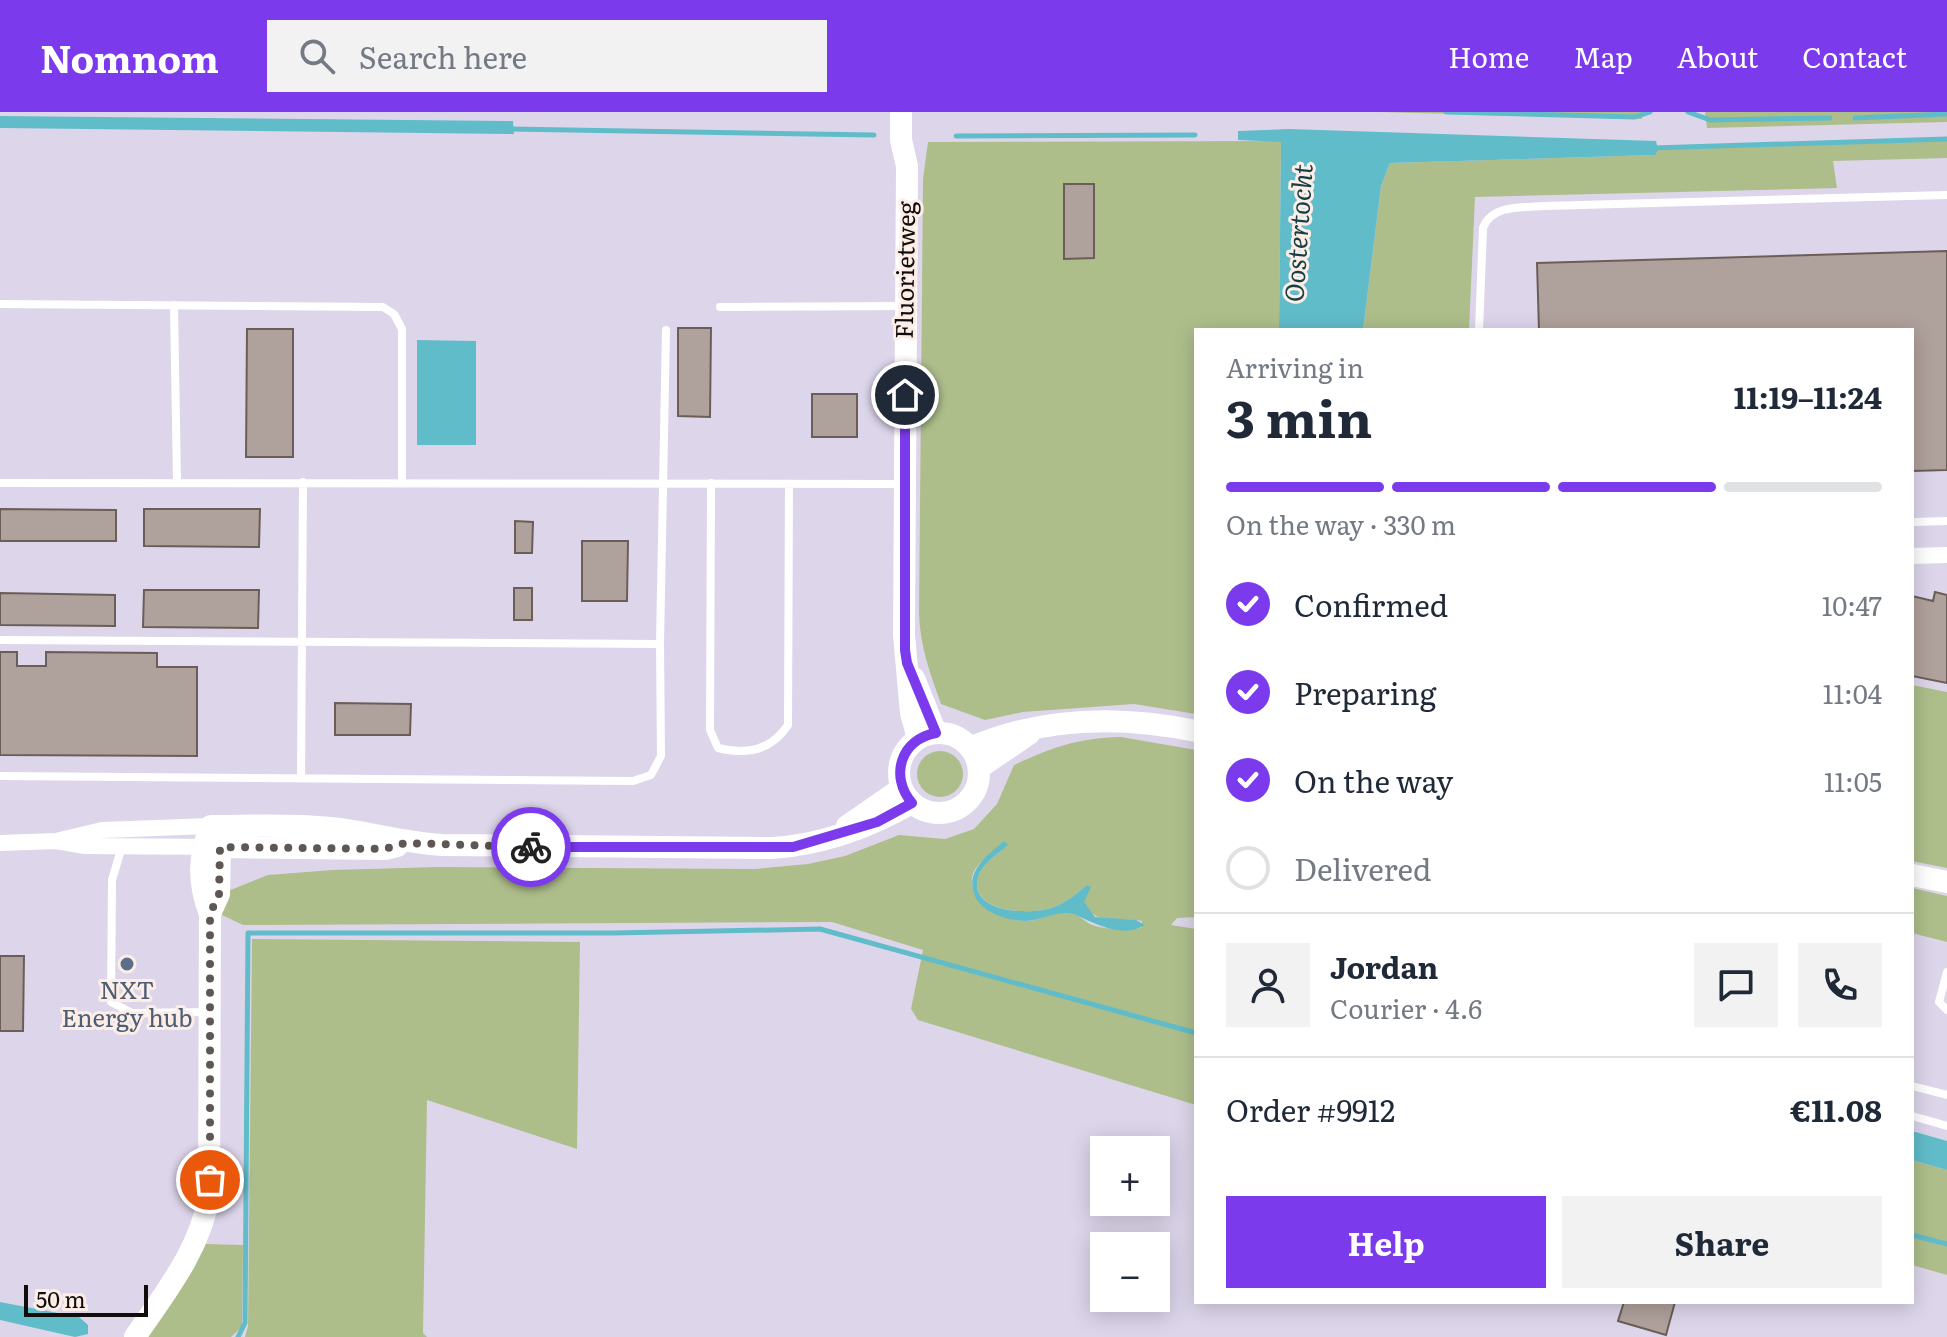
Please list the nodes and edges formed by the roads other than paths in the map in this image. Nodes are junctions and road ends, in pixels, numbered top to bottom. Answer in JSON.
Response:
{"nodes":[{"id":1,"x":901,"y":112,"type":"edge"},
{"id":2,"x":916,"y":112,"type":"edge"},
{"id":3,"x":907,"y":166,"type":"junction"},
{"id":4,"x":1947,"y":195,"type":"edge"},
{"id":5,"x":0,"y":304,"type":"edge"},
{"id":6,"x":174,"y":305,"type":"junction"},
{"id":7,"x":905,"y":306,"type":"junction"},
{"id":8,"x":720,"y":307,"type":"dead end"},
{"id":9,"x":1479,"y":328,"type":"edge"},
{"id":10,"x":666,"y":330,"type":"dead end"},
{"id":11,"x":177,"y":482,"type":"junction"},
{"id":12,"x":303,"y":482,"type":"junction"},
{"id":13,"x":402,"y":482,"type":"junction"},
{"id":14,"x":663,"y":482,"type":"junction"},
{"id":15,"x":0,"y":483,"type":"edge"},
{"id":16,"x":711,"y":483,"type":"junction"},
{"id":17,"x":789,"y":484,"type":"junction"},
{"id":18,"x":905,"y":484,"type":"junction"},
{"id":19,"x":1947,"y":521,"type":"edge"},
{"id":20,"x":1914,"y":522,"type":"edge"},
{"id":21,"x":1947,"y":555,"type":"edge"},
{"id":22,"x":1914,"y":556,"type":"edge"},
{"id":23,"x":0,"y":640,"type":"edge"},
{"id":24,"x":302,"y":642,"type":"junction"},
{"id":25,"x":660,"y":644,"type":"junction"},
{"id":26,"x":1194,"y":731,"type":"edge"},
{"id":27,"x":927,"y":736,"type":"junction"},
{"id":28,"x":974,"y":758,"type":"junction"},
{"id":29,"x":0,"y":776,"type":"edge"},
{"id":30,"x":301,"y":778,"type":"junction"},
{"id":31,"x":907,"y":795,"type":"junction"},
{"id":32,"x":211,"y":826,"type":"junction"},
{"id":33,"x":141,"y":827,"type":"junction"},
{"id":34,"x":56,"y":841,"type":"junction"},
{"id":35,"x":0,"y":843,"type":"edge"},
{"id":36,"x":405,"y":843,"type":"junction"},
{"id":37,"x":121,"y":847,"type":"junction"},
{"id":38,"x":211,"y":847,"type":"junction"},
{"id":39,"x":1914,"y":875,"type":"edge"},
{"id":40,"x":1947,"y":882,"type":"edge"},
{"id":41,"x":1947,"y":972,"type":"edge"},
{"id":42,"x":1947,"y":1010,"type":"edge"},
{"id":43,"x":210,"y":1012,"type":"junction"},
{"id":44,"x":1914,"y":1087,"type":"edge"},
{"id":45,"x":1947,"y":1095,"type":"edge"},
{"id":46,"x":1914,"y":1117,"type":"edge"},
{"id":47,"x":1947,"y":1126,"type":"edge"},
{"id":48,"x":135,"y":1337,"type":"edge"}],
"edges":[{"from":1,"to":3,"type":"street","name":"Fluorietweg"},
{"from":2,"to":3,"type":"street","name":"Fluorietweg"},
{"from":3,"to":7,"type":"street","name":"Fluorietweg"},
{"from":4,"to":9,"type":"lane"},
{"from":5,"to":6,"type":"lane"},
{"from":6,"to":11,"type":"lane"},
{"from":6,"to":13,"type":"lane"},
{"from":7,"to":8,"type":"lane"},
{"from":7,"to":18,"type":"street","name":"Fluorietweg"},
{"from":10,"to":14,"type":"lane"},
{"from":11,"to":12,"type":"lane"},
{"from":11,"to":15,"type":"lane"},
{"from":12,"to":13,"type":"lane"},
{"from":12,"to":24,"type":"lane"},
{"from":13,"to":14,"type":"lane"},
{"from":14,"to":16,"type":"lane"},
{"from":14,"to":25,"type":"lane"},
{"from":16,"to":17,"type":"lane"},
{"from":16,"to":17,"type":"lane"},
{"from":17,"to":18,"type":"lane"},
{"from":18,"to":27,"type":"street","name":"Fluorietweg"},
{"from":19,"to":20,"type":"lane"},
{"from":21,"to":22,"type":"street"},
{"from":23,"to":24,"type":"lane"},
{"from":24,"to":25,"type":"lane"},
{"from":24,"to":30,"type":"lane"},
{"from":25,"to":30,"type":"lane"},
{"from":26,"to":28,"type":"street"},
{"from":27,"to":28,"type":"street"},
{"from":27,"to":31,"type":"street"},
{"from":28,"to":31,"type":"street"},
{"from":29,"to":30,"type":"lane"},
{"from":31,"to":36,"type":"street"},
{"from":32,"to":33,"type":"street"},
{"from":32,"to":36,"type":"street"},
{"from":32,"to":38,"type":"street"},
{"from":33,"to":34,"type":"street"},
{"from":33,"to":37,"type":"lane"},
{"from":34,"to":35,"type":"street"},
{"from":34,"to":37,"type":"street"},
{"from":36,"to":38,"type":"street"},
{"from":37,"to":38,"type":"street"},
{"from":37,"to":43,"type":"lane"},
{"from":38,"to":43,"type":"street"},
{"from":39,"to":40,"type":"street"},
{"from":41,"to":42,"type":"lane"},
{"from":43,"to":48,"type":"street"},
{"from":44,"to":45,"type":"lane"},
{"from":46,"to":47,"type":"lane"}]}
